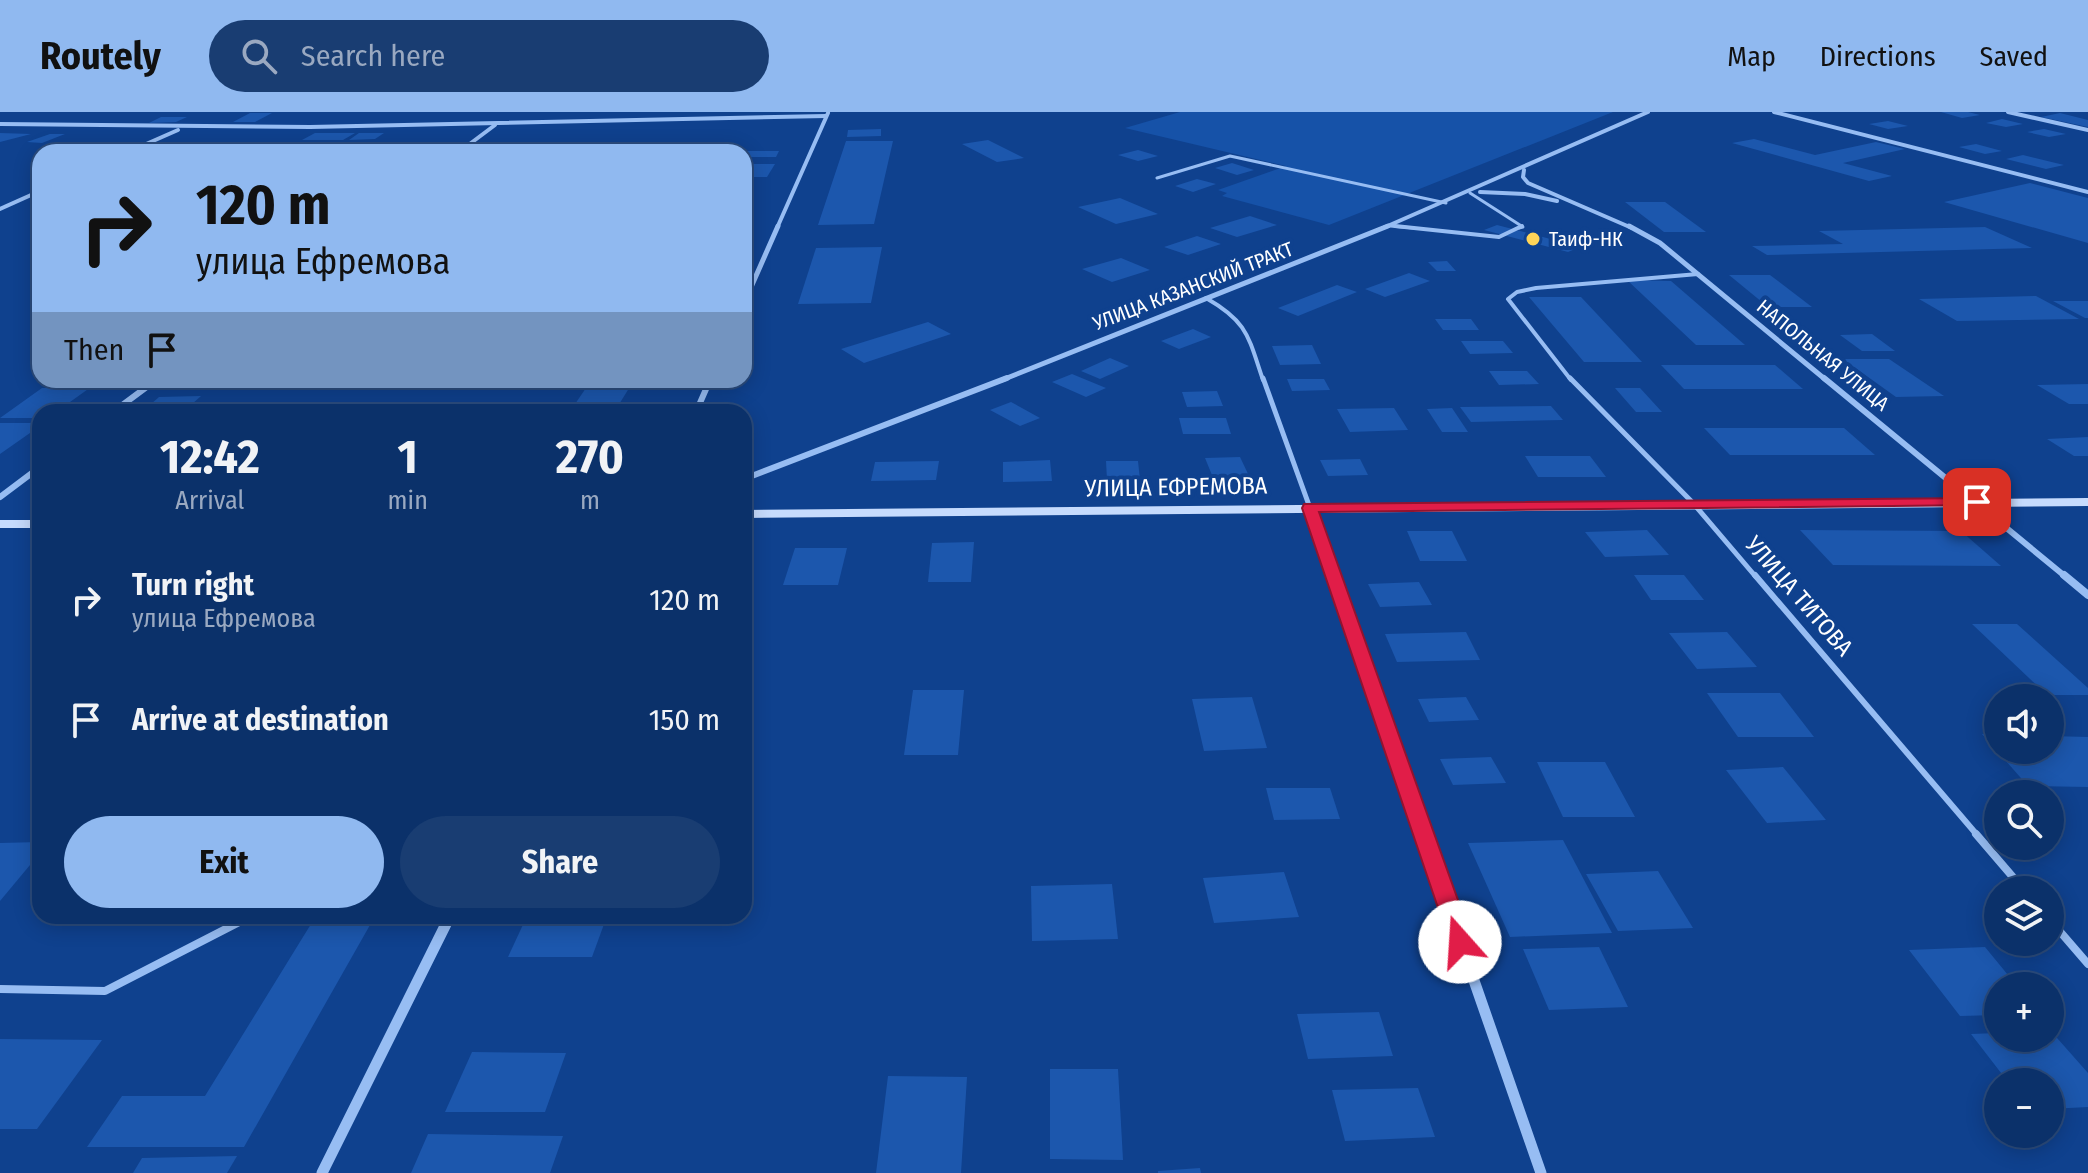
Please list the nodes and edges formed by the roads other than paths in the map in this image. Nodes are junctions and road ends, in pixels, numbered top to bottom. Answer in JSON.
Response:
{"nodes":[{"id":1,"x":1648,"y":112,"type":"edge"},
{"id":2,"x":1774,"y":112,"type":"edge"},
{"id":3,"x":2008,"y":112,"type":"edge"},
{"id":4,"x":827,"y":114,"type":"edge"},
{"id":5,"x":0,"y":124,"type":"edge"},
{"id":6,"x":496,"y":125,"type":"junction"},
{"id":7,"x":182,"y":128,"type":"junction"},
{"id":8,"x":2088,"y":130,"type":"edge"},
{"id":9,"x":146,"y":144,"type":"edge"},
{"id":10,"x":470,"y":144,"type":"edge"},
{"id":11,"x":1524,"y":170,"type":"junction"},
{"id":12,"x":1157,"y":178,"type":"dead end"},
{"id":13,"x":2088,"y":192,"type":"edge"},
{"id":14,"x":1470,"y":193,"type":"junction"},
{"id":15,"x":32,"y":195,"type":"edge"},
{"id":16,"x":1446,"y":203,"type":"junction"},
{"id":17,"x":0,"y":209,"type":"edge"},
{"id":18,"x":1585,"y":209,"type":"junction"},
{"id":19,"x":1390,"y":226,"type":"junction"},
{"id":20,"x":1698,"y":274,"type":"junction"},
{"id":21,"x":752,"y":285,"type":"edge"},
{"id":22,"x":1206,"y":298,"type":"junction"},
{"id":23,"x":145,"y":388,"type":"edge"},
{"id":24,"x":124,"y":404,"type":"edge"},
{"id":25,"x":32,"y":473,"type":"edge"},
{"id":26,"x":752,"y":476,"type":"edge"},
{"id":27,"x":0,"y":497,"type":"edge"},
{"id":28,"x":1977,"y":502,"type":"junction"},
{"id":29,"x":2088,"y":502,"type":"edge"},
{"id":30,"x":1693,"y":503,"type":"junction"},
{"id":31,"x":1310,"y":508,"type":"junction"},
{"id":32,"x":752,"y":514,"type":"edge"},
{"id":33,"x":0,"y":524,"type":"edge"},
{"id":34,"x":32,"y":524,"type":"edge"},
{"id":35,"x":2088,"y":595,"type":"edge"},
{"id":36,"x":2012,"y":876,"type":"edge"},
{"id":37,"x":235,"y":924,"type":"edge"},
{"id":38,"x":446,"y":924,"type":"edge"},
{"id":39,"x":2064,"y":936,"type":"edge"},
{"id":40,"x":2088,"y":964,"type":"edge"},
{"id":41,"x":0,"y":989,"type":"edge"},
{"id":42,"x":322,"y":1173,"type":"edge"},
{"id":43,"x":1541,"y":1173,"type":"edge"}],
"edges":[{"from":1,"to":11,"type":"street","name":"УЛИЦА КАЗАНСКИЙ ТРАКТ"},
{"from":2,"to":13,"type":"street"},
{"from":3,"to":8,"type":"street"},
{"from":4,"to":6,"type":"street"},
{"from":4,"to":21,"type":"street"},
{"from":5,"to":7,"type":"street"},
{"from":6,"to":7,"type":"street"},
{"from":6,"to":10,"type":"street"},
{"from":7,"to":9,"type":"street"},
{"from":11,"to":14,"type":"street","name":"УЛИЦА КАЗАНСКИЙ ТРАКТ"},
{"from":11,"to":18,"type":"street","name":"НАПОЛЬНАЯ УЛИЦА"},
{"from":12,"to":16,"type":"lane"},
{"from":14,"to":16,"type":"street","name":"УЛИЦА КАЗАНСКИЙ ТРАКТ"},
{"from":14,"to":18,"type":"street"},
{"from":14,"to":19,"type":"lane"},
{"from":15,"to":17,"type":"street"},
{"from":16,"to":19,"type":"street","name":"УЛИЦА КАЗАНСКИЙ ТРАКТ"},
{"from":18,"to":20,"type":"street","name":"НАПОЛЬНАЯ УЛИЦА"},
{"from":19,"to":22,"type":"street","name":"УЛИЦА КАЗАНСКИЙ ТРАКТ"},
{"from":20,"to":28,"type":"street","name":"НАПОЛЬНАЯ УЛИЦА"},
{"from":20,"to":30,"type":"lane","name":"УЛИЦА ТИТОВА"},
{"from":22,"to":26,"type":"street","name":"УЛИЦА КАЗАНСКИЙ ТРАКТ"},
{"from":22,"to":31,"type":"lane"},
{"from":23,"to":24,"type":"street"},
{"from":25,"to":27,"type":"street"},
{"from":28,"to":29,"type":"street","name":"УЛИЦА ЕФРЕМОВА"},
{"from":28,"to":30,"type":"street","name":"УЛИЦА ЕФРЕМОВА"},
{"from":28,"to":35,"type":"street","name":"НАПОЛЬНАЯ УЛИЦА"},
{"from":30,"to":31,"type":"street","name":"УЛИЦА ЕФРЕМОВА"},
{"from":30,"to":36,"type":"lane","name":"УЛИЦА ТИТОВА"},
{"from":31,"to":32,"type":"street","name":"УЛИЦА ЕФРЕМОВА"},
{"from":31,"to":43,"type":"street"},
{"from":33,"to":34,"type":"street"},
{"from":37,"to":41,"type":"lane"},
{"from":38,"to":42,"type":"street"},
{"from":39,"to":40,"type":"lane"}]}
